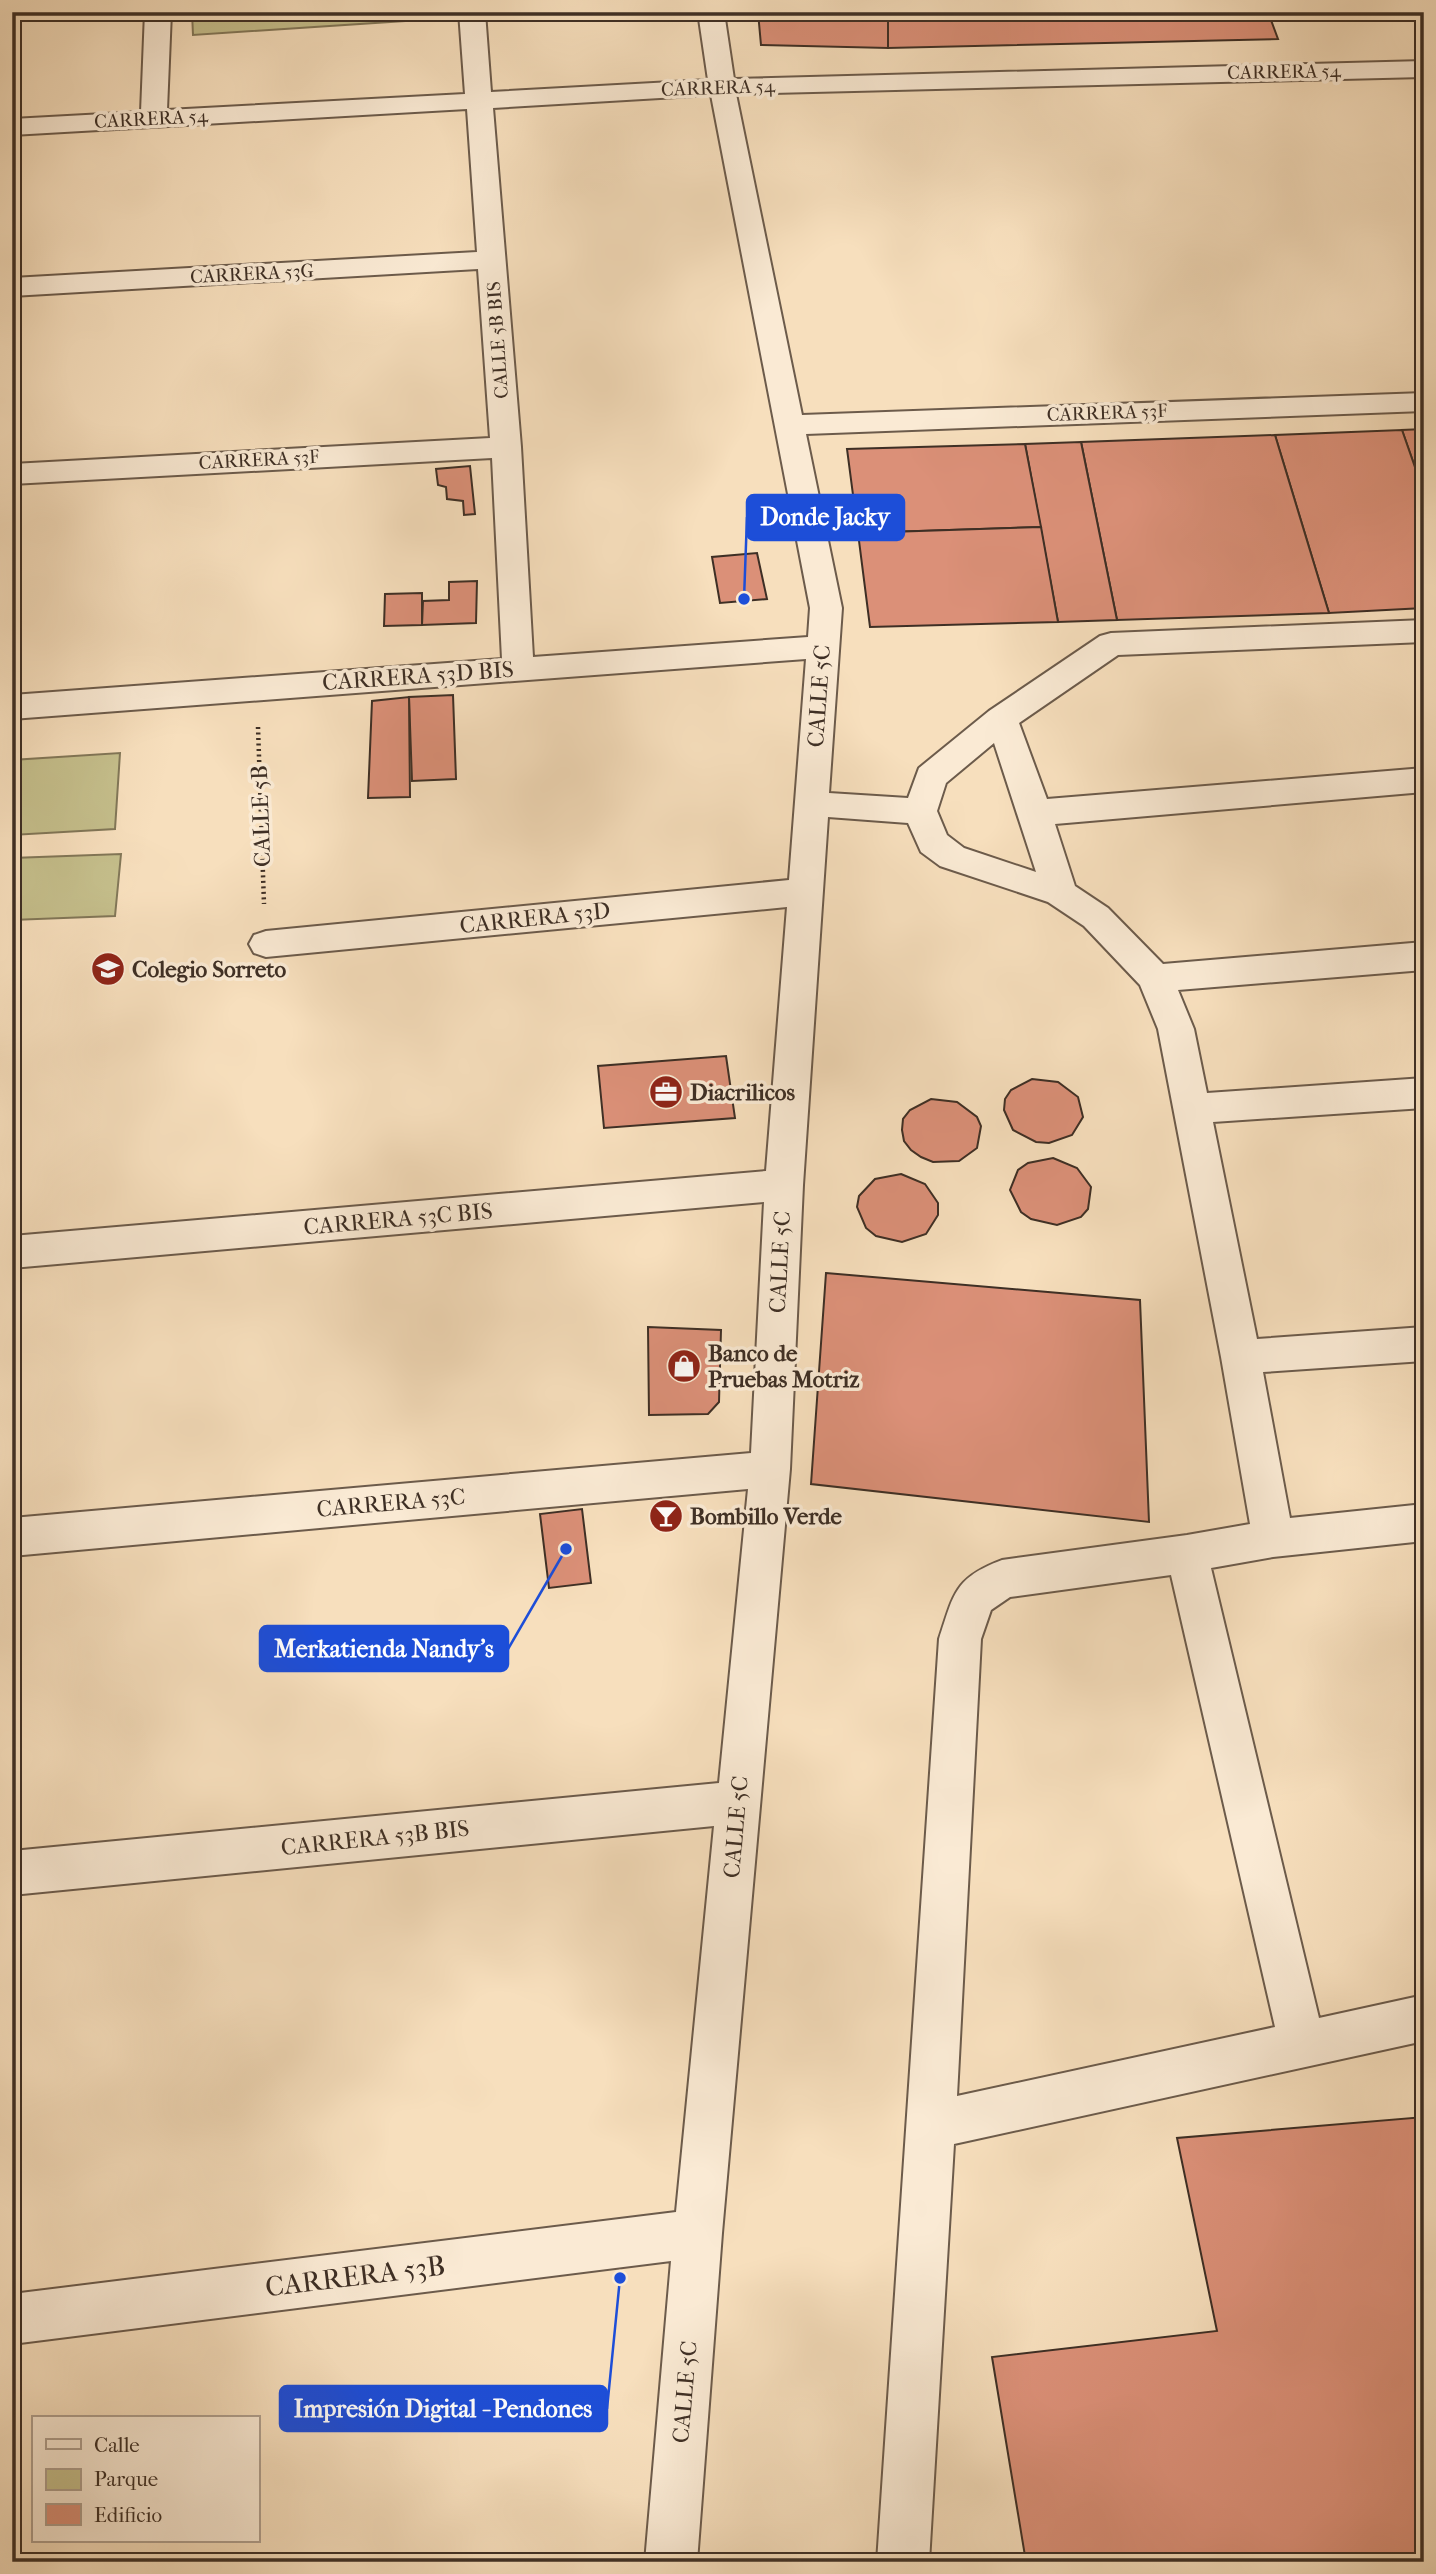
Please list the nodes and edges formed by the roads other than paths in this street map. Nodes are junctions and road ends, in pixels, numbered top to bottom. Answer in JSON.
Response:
{"nodes":[{"id":1,"x":158,"y":12,"type":"edge"},
{"id":2,"x":472,"y":12,"type":"edge"},
{"id":3,"x":711,"y":12,"type":"edge"},
{"id":4,"x":1424,"y":69,"type":"edge"},
{"id":5,"x":722,"y":87,"type":"junction"},
{"id":6,"x":480,"y":100,"type":"junction"},
{"id":7,"x":153,"y":119,"type":"junction"},
{"id":8,"x":12,"y":127,"type":"edge"},
{"id":9,"x":492,"y":260,"type":"junction"},
{"id":10,"x":12,"y":287,"type":"edge"},
{"id":11,"x":1424,"y":402,"type":"edge"},
{"id":12,"x":790,"y":425,"type":"junction"},
{"id":13,"x":506,"y":447,"type":"junction"},
{"id":14,"x":12,"y":474,"type":"edge"},
{"id":15,"x":1424,"y":631,"type":"edge"},
{"id":16,"x":823,"y":647,"type":"junction"},
{"id":17,"x":518,"y":668,"type":"junction"},
{"id":18,"x":12,"y":707,"type":"edge"},
{"id":19,"x":1001,"y":719,"type":"junction"},
{"id":20,"x":1424,"y":780,"type":"edge"},
{"id":21,"x":811,"y":804,"type":"junction"},
{"id":22,"x":920,"y":811,"type":"junction"},
{"id":23,"x":1034,"y":813,"type":"junction"},
{"id":24,"x":804,"y":892,"type":"junction"},
{"id":25,"x":1060,"y":893,"type":"junction"},
{"id":26,"x":266,"y":944,"type":"road end"},
{"id":27,"x":1424,"y":956,"type":"edge"},
{"id":28,"x":1155,"y":978,"type":"junction"},
{"id":29,"x":1424,"y":1093,"type":"edge"},
{"id":30,"x":1192,"y":1109,"type":"junction"},
{"id":31,"x":784,"y":1185,"type":"junction"},
{"id":32,"x":12,"y":1252,"type":"edge"},
{"id":33,"x":1424,"y":1344,"type":"edge"},
{"id":34,"x":1241,"y":1357,"type":"junction"},
{"id":35,"x":770,"y":1469,"type":"junction"},
{"id":36,"x":1424,"y":1522,"type":"edge"},
{"id":37,"x":12,"y":1537,"type":"edge"},
{"id":38,"x":1273,"y":1538,"type":"junction"},
{"id":39,"x":1187,"y":1554,"type":"junction"},
{"id":40,"x":738,"y":1802,"type":"junction"},
{"id":41,"x":12,"y":1873,"type":"edge"},
{"id":42,"x":1424,"y":2018,"type":"edge"},
{"id":43,"x":1302,"y":2043,"type":"junction"},
{"id":44,"x":932,"y":2125,"type":"junction"},
{"id":45,"x":698,"y":2233,"type":"junction"},
{"id":46,"x":12,"y":2319,"type":"edge"},
{"id":47,"x":671,"y":2562,"type":"edge"},
{"id":48,"x":903,"y":2562,"type":"edge"}],
"edges":[{"from":1,"to":7,"type":"street"},
{"from":2,"to":6,"type":"street","name":"CALLE 5B BIS"},
{"from":3,"to":5,"type":"street","name":"CALLE 5C"},
{"from":4,"to":5,"type":"street","name":"CARRERA 54"},
{"from":5,"to":6,"type":"street","name":"CARRERA 54"},
{"from":5,"to":12,"type":"street","name":"CALLE 5C"},
{"from":6,"to":7,"type":"street","name":"CARRERA 54"},
{"from":6,"to":9,"type":"street","name":"CALLE 5B BIS"},
{"from":7,"to":8,"type":"street","name":"CARRERA 54"},
{"from":9,"to":10,"type":"street","name":"CARRERA 53G"},
{"from":9,"to":13,"type":"street","name":"CALLE 5B BIS"},
{"from":11,"to":12,"type":"street","name":"CARRERA 53F"},
{"from":12,"to":16,"type":"street","name":"CALLE 5C"},
{"from":13,"to":14,"type":"street","name":"CARRERA 53F"},
{"from":13,"to":17,"type":"street","name":"CALLE 5B BIS"},
{"from":15,"to":19,"type":"street"},
{"from":16,"to":17,"type":"street","name":"CARRERA 53D BIS"},
{"from":16,"to":21,"type":"street","name":"CALLE 5C"},
{"from":17,"to":18,"type":"street","name":"CARRERA 53D BIS"},
{"from":19,"to":22,"type":"street"},
{"from":19,"to":23,"type":"street"},
{"from":20,"to":23,"type":"street"},
{"from":21,"to":22,"type":"street"},
{"from":21,"to":24,"type":"street","name":"CALLE 5C"},
{"from":22,"to":25,"type":"street"},
{"from":23,"to":25,"type":"street"},
{"from":24,"to":26,"type":"street","name":"CARRERA 53D"},
{"from":24,"to":31,"type":"street","name":"CALLE 5C"},
{"from":25,"to":28,"type":"street"},
{"from":27,"to":28,"type":"street"},
{"from":28,"to":30,"type":"street"},
{"from":29,"to":30,"type":"street"},
{"from":30,"to":34,"type":"street"},
{"from":31,"to":32,"type":"street","name":"CARRERA 53C BIS"},
{"from":31,"to":35,"type":"street","name":"CALLE 5C"},
{"from":33,"to":34,"type":"street"},
{"from":34,"to":38,"type":"street"},
{"from":35,"to":37,"type":"street","name":"CARRERA 53C"},
{"from":35,"to":40,"type":"street","name":"CALLE 5C"},
{"from":36,"to":38,"type":"street"},
{"from":38,"to":39,"type":"street"},
{"from":39,"to":43,"type":"street"},
{"from":39,"to":44,"type":"street"},
{"from":40,"to":41,"type":"street","name":"CARRERA 53B BIS"},
{"from":40,"to":45,"type":"street","name":"CALLE 5C"},
{"from":42,"to":43,"type":"street"},
{"from":43,"to":44,"type":"street"},
{"from":44,"to":48,"type":"street"},
{"from":45,"to":46,"type":"street","name":"CARRERA 53B"},
{"from":45,"to":47,"type":"street","name":"CALLE 5C"}]}
